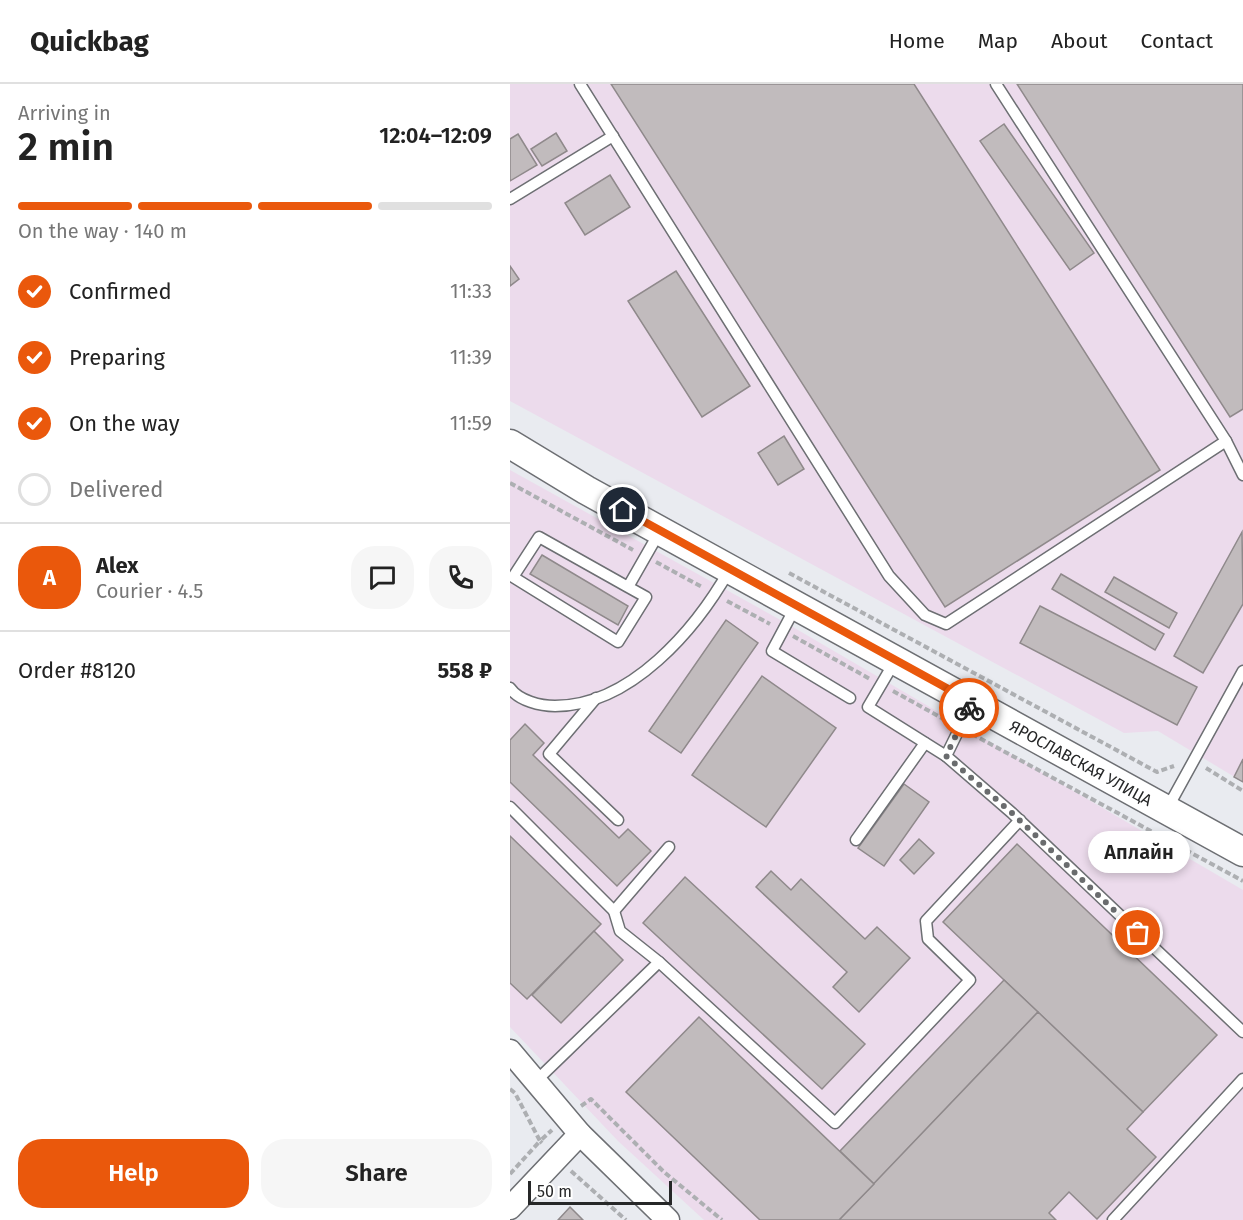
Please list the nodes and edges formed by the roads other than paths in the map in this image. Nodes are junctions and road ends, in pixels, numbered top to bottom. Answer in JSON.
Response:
{"nodes":[{"id":1,"x":580,"y":84,"type":"edge"},
{"id":2,"x":996,"y":84,"type":"edge"},
{"id":3,"x":613,"y":136,"type":"junction"},
{"id":4,"x":510,"y":199,"type":"edge"},
{"id":5,"x":1226,"y":441,"type":"junction"},
{"id":6,"x":512,"y":450,"type":"edge"},
{"id":7,"x":1243,"y":475,"type":"edge"},
{"id":8,"x":660,"y":530,"type":"junction"},
{"id":9,"x":730,"y":569,"type":"junction"},
{"id":10,"x":628,"y":587,"type":"junction"},
{"id":11,"x":796,"y":606,"type":"junction"},
{"id":12,"x":896,"y":660,"type":"junction"},
{"id":13,"x":1243,"y":671,"type":"edge"},
{"id":14,"x":510,"y":688,"type":"edge"},
{"id":15,"x":596,"y":698,"type":"junction"},
{"id":16,"x":850,"y":698,"type":"dead end"},
{"id":17,"x":972,"y":702,"type":"junction"},
{"id":18,"x":925,"y":743,"type":"junction"},
{"id":19,"x":946,"y":756,"type":"junction"},
{"id":20,"x":510,"y":807,"type":"edge"},
{"id":21,"x":1167,"y":810,"type":"junction"},
{"id":22,"x":618,"y":820,"type":"dead end"},
{"id":23,"x":1020,"y":820,"type":"junction"},
{"id":24,"x":856,"y":840,"type":"dead end"},
{"id":25,"x":669,"y":847,"type":"dead end"},
{"id":26,"x":1243,"y":852,"type":"edge"},
{"id":27,"x":614,"y":911,"type":"junction"},
{"id":28,"x":659,"y":962,"type":"junction"},
{"id":29,"x":1243,"y":1032,"type":"edge"},
{"id":30,"x":510,"y":1052,"type":"edge"},
{"id":31,"x":1243,"y":1079,"type":"edge"},
{"id":32,"x":536,"y":1081,"type":"junction"},
{"id":33,"x":580,"y":1134,"type":"junction"},
{"id":34,"x":510,"y":1208,"type":"edge"},
{"id":35,"x":668,"y":1220,"type":"edge"},
{"id":36,"x":1113,"y":1220,"type":"edge"}],
"edges":[{"from":1,"to":3,"type":"lane"},
{"from":2,"to":5,"type":"lane"},
{"from":3,"to":4,"type":"lane"},
{"from":3,"to":5,"type":"lane"},
{"from":5,"to":7,"type":"lane"},
{"from":6,"to":8,"type":"street","name":"ЯРОСЛАВСКАЯ УЛИЦА"},
{"from":8,"to":9,"type":"street","name":"ЯРОСЛАВСКАЯ УЛИЦА"},
{"from":8,"to":10,"type":"lane"},
{"from":9,"to":11,"type":"street","name":"ЯРОСЛАВСКАЯ УЛИЦА"},
{"from":9,"to":15,"type":"lane"},
{"from":10,"to":10,"type":"lane"},
{"from":11,"to":12,"type":"street","name":"ЯРОСЛАВСКАЯ УЛИЦА"},
{"from":11,"to":16,"type":"lane"},
{"from":12,"to":17,"type":"street","name":"ЯРОСЛАВСКАЯ УЛИЦА"},
{"from":12,"to":18,"type":"lane"},
{"from":13,"to":21,"type":"lane"},
{"from":14,"to":15,"type":"lane"},
{"from":15,"to":22,"type":"lane"},
{"from":17,"to":19,"type":"lane"},
{"from":17,"to":21,"type":"street","name":"ЯРОСЛАВСКАЯ УЛИЦА"},
{"from":18,"to":19,"type":"lane"},
{"from":18,"to":24,"type":"lane"},
{"from":19,"to":23,"type":"lane"},
{"from":20,"to":27,"type":"lane"},
{"from":21,"to":26,"type":"street","name":"ЯРОСЛАВСКАЯ УЛИЦА"},
{"from":23,"to":28,"type":"lane"},
{"from":23,"to":29,"type":"lane"},
{"from":25,"to":27,"type":"lane"},
{"from":27,"to":28,"type":"lane"},
{"from":28,"to":32,"type":"lane"},
{"from":30,"to":32,"type":"street"},
{"from":31,"to":36,"type":"lane"},
{"from":32,"to":33,"type":"street"},
{"from":33,"to":34,"type":"street"},
{"from":33,"to":35,"type":"street"}]}
